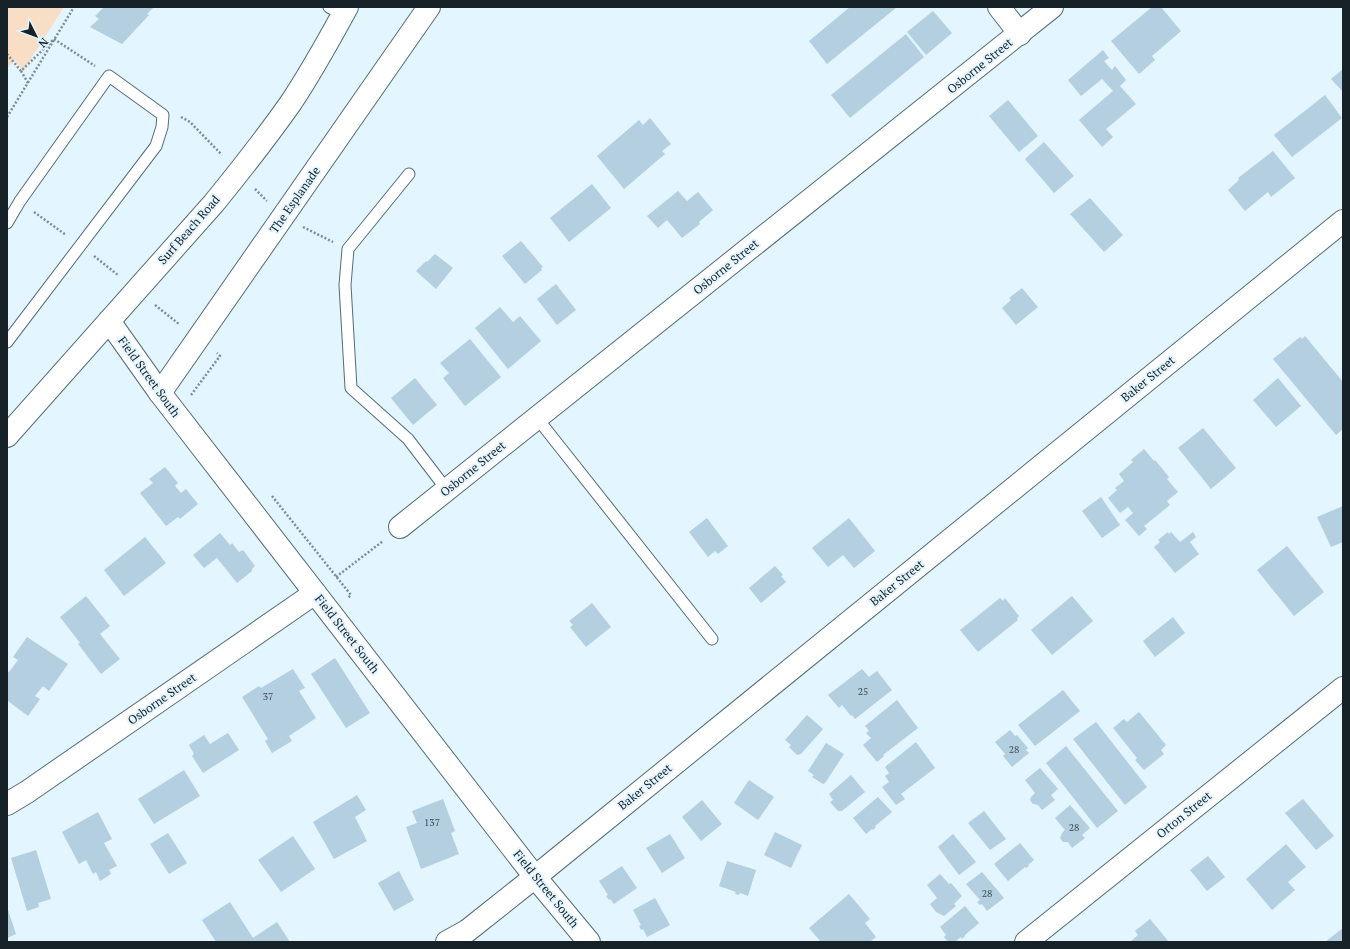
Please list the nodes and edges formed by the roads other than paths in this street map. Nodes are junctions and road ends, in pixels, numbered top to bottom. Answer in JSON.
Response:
{"nodes":[{"id":1,"x":429,"y":7,"type":"edge"},
{"id":2,"x":999,"y":7,"type":"edge"},
{"id":3,"x":1052,"y":7,"type":"edge"},
{"id":4,"x":340,"y":10,"type":"edge"},
{"id":5,"x":1020,"y":34,"type":"junction"},
{"id":6,"x":409,"y":174,"type":"dead end"},
{"id":7,"x":1343,"y":221,"type":"edge"},
{"id":8,"x":7,"y":223,"type":"edge"},
{"id":9,"x":109,"y":321,"type":"junction"},
{"id":10,"x":7,"y":342,"type":"edge"},
{"id":11,"x":160,"y":394,"type":"junction"},
{"id":12,"x":537,"y":418,"type":"junction"},
{"id":13,"x":7,"y":436,"type":"edge"},
{"id":14,"x":447,"y":490,"type":"junction"},
{"id":15,"x":400,"y":527,"type":"road end"},
{"id":16,"x":315,"y":593,"type":"junction"},
{"id":17,"x":712,"y":639,"type":"dead end"},
{"id":18,"x":1343,"y":688,"type":"edge"},
{"id":19,"x":7,"y":804,"type":"edge"},
{"id":20,"x":535,"y":877,"type":"junction"},
{"id":21,"x":448,"y":942,"type":"edge"},
{"id":22,"x":589,"y":942,"type":"edge"},
{"id":23,"x":1026,"y":942,"type":"edge"}],
"edges":[{"from":1,"to":11,"type":"street","name":"The Esplanade"},
{"from":2,"to":5,"type":"street"},
{"from":3,"to":5,"type":"street","name":"Osborne Street"},
{"from":4,"to":9,"type":"street","name":"Surf Beach Road"},
{"from":5,"to":12,"type":"street","name":"Osborne Street"},
{"from":6,"to":14,"type":"lane"},
{"from":7,"to":20,"type":"street","name":"Baker Street"},
{"from":8,"to":10,"type":"lane"},
{"from":9,"to":11,"type":"street","name":"Field Street South"},
{"from":9,"to":13,"type":"street","name":"Surf Beach Road"},
{"from":11,"to":16,"type":"street","name":"Field Street South"},
{"from":12,"to":14,"type":"street","name":"Osborne Street"},
{"from":12,"to":17,"type":"lane"},
{"from":14,"to":15,"type":"street","name":"Osborne Street"},
{"from":16,"to":19,"type":"street","name":"Osborne Street"},
{"from":16,"to":20,"type":"street","name":"Field Street South"},
{"from":18,"to":23,"type":"street","name":"Orton Street"},
{"from":20,"to":21,"type":"street","name":"Baker Street"},
{"from":20,"to":22,"type":"street","name":"Field Street South"}]}
